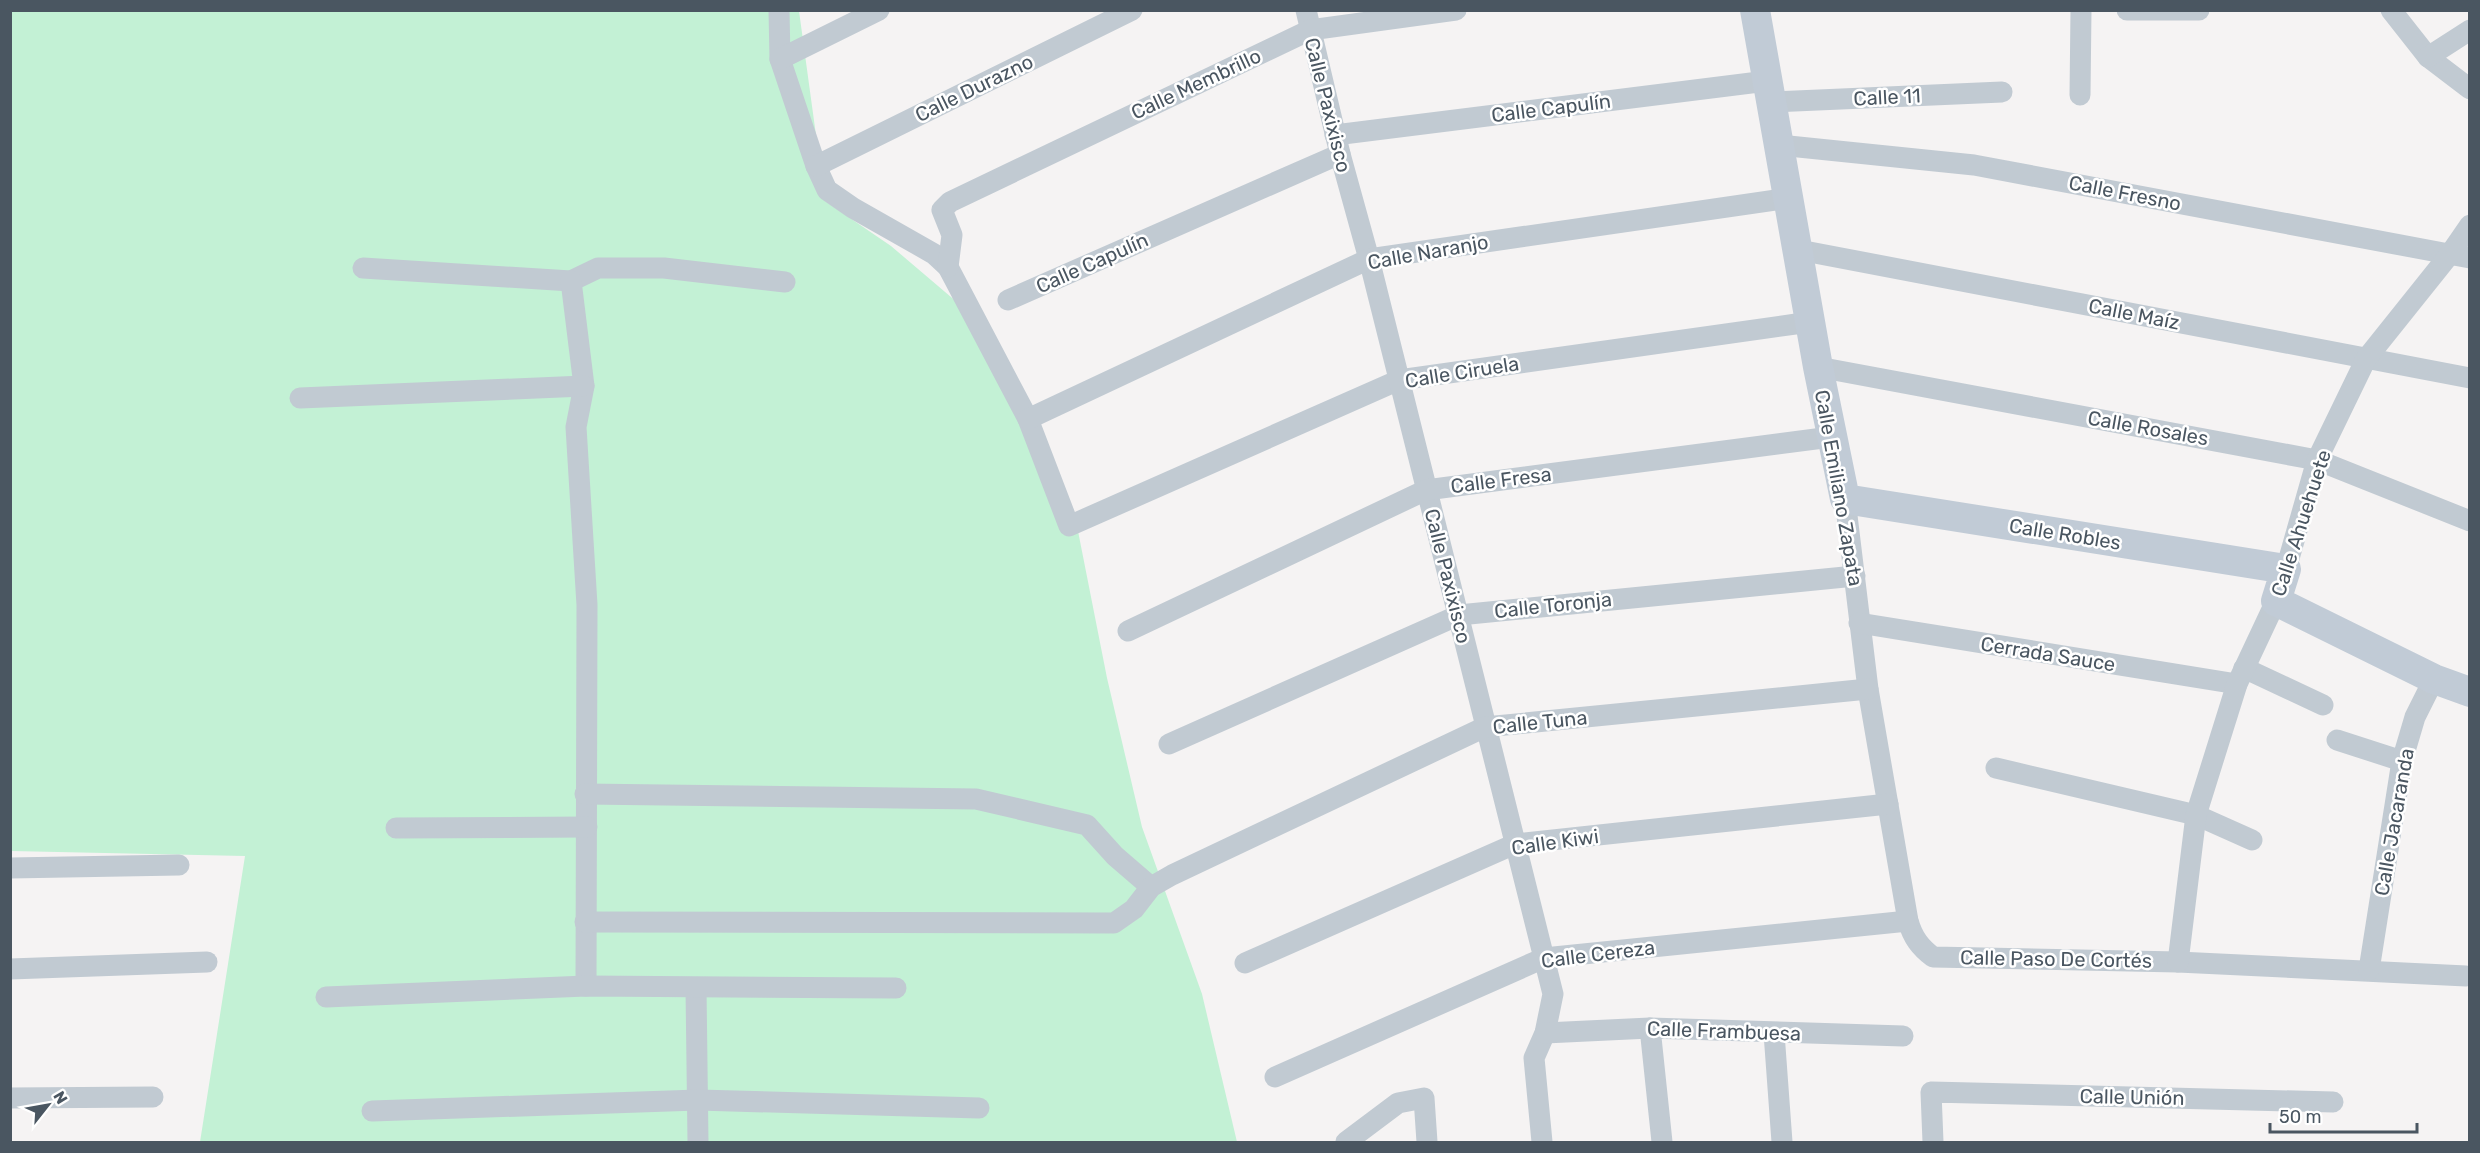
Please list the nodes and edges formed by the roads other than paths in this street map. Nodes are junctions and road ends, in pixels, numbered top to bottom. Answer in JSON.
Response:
{"nodes":[{"id":1,"x":779,"y":10,"type":"edge"},
{"id":2,"x":879,"y":10,"type":"edge"},
{"id":3,"x":1132,"y":10,"type":"edge"},
{"id":4,"x":1456,"y":10,"type":"edge"},
{"id":5,"x":1755,"y":10,"type":"edge"},
{"id":6,"x":2081,"y":10,"type":"edge"},
{"id":7,"x":2127,"y":10,"type":"edge"},
{"id":8,"x":2199,"y":10,"type":"edge"},
{"id":9,"x":2391,"y":10,"type":"edge"},
{"id":10,"x":1308,"y":20,"type":"edge"},
{"id":11,"x":2469,"y":30,"type":"edge"},
{"id":12,"x":2428,"y":57,"type":"junction"},
{"id":13,"x":780,"y":59,"type":"junction"},
{"id":14,"x":2469,"y":89,"type":"edge"},
{"id":15,"x":1769,"y":91,"type":"junction"},
{"id":16,"x":2002,"y":92,"type":"dead end"},
{"id":17,"x":2080,"y":95,"type":"dead end"},
{"id":18,"x":1338,"y":145,"type":"junction"},
{"id":19,"x":1779,"y":145,"type":"junction"},
{"id":20,"x":816,"y":166,"type":"junction"},
{"id":21,"x":1789,"y":198,"type":"junction"},
{"id":22,"x":2469,"y":225,"type":"edge"},
{"id":23,"x":1799,"y":250,"type":"junction"},
{"id":24,"x":2460,"y":256,"type":"edge"},
{"id":25,"x":1369,"y":259,"type":"junction"},
{"id":26,"x":948,"y":267,"type":"junction"},
{"id":27,"x":363,"y":268,"type":"dead end"},
{"id":28,"x":571,"y":281,"type":"junction"},
{"id":29,"x":785,"y":282,"type":"dead end"},
{"id":30,"x":1008,"y":300,"type":"dead end"},
{"id":31,"x":1810,"y":322,"type":"junction"},
{"id":32,"x":2366,"y":359,"type":"junction"},
{"id":33,"x":1818,"y":367,"type":"junction"},
{"id":34,"x":2469,"y":378,"type":"edge"},
{"id":35,"x":1399,"y":380,"type":"junction"},
{"id":36,"x":584,"y":386,"type":"junction"},
{"id":37,"x":300,"y":398,"type":"dead end"},
{"id":38,"x":1028,"y":419,"type":"junction"},
{"id":39,"x":1832,"y":437,"type":"junction"},
{"id":40,"x":2317,"y":460,"type":"junction"},
{"id":41,"x":1426,"y":490,"type":"junction"},
{"id":42,"x":1845,"y":499,"type":"junction"},
{"id":43,"x":2469,"y":521,"type":"edge"},
{"id":44,"x":2286,"y":569,"type":"junction"},
{"id":45,"x":1856,"y":576,"type":"junction"},
{"id":46,"x":2276,"y":601,"type":"junction"},
{"id":47,"x":1459,"y":615,"type":"junction"},
{"id":48,"x":1859,"y":623,"type":"junction"},
{"id":49,"x":1128,"y":631,"type":"dead end"},
{"id":50,"x":2240,"y":676,"type":"junction"},
{"id":51,"x":2434,"y":679,"type":"junction"},
{"id":52,"x":1868,"y":689,"type":"junction"},
{"id":53,"x":2469,"y":692,"type":"edge"},
{"id":54,"x":2323,"y":705,"type":"dead end"},
{"id":55,"x":1485,"y":727,"type":"junction"},
{"id":56,"x":2337,"y":740,"type":"dead end"},
{"id":57,"x":1169,"y":744,"type":"dead end"},
{"id":58,"x":2402,"y":761,"type":"junction"},
{"id":59,"x":1996,"y":768,"type":"dead end"},
{"id":60,"x":585,"y":794,"type":"junction"},
{"id":61,"x":1888,"y":804,"type":"junction"},
{"id":62,"x":2196,"y":815,"type":"junction"},
{"id":63,"x":587,"y":827,"type":"junction"},
{"id":64,"x":396,"y":828,"type":"dead end"},
{"id":65,"x":2252,"y":840,"type":"dead end"},
{"id":66,"x":1515,"y":844,"type":"junction"},
{"id":67,"x":179,"y":865,"type":"dead end"},
{"id":68,"x":10,"y":868,"type":"edge"},
{"id":69,"x":1151,"y":887,"type":"junction"},
{"id":70,"x":1908,"y":921,"type":"junction"},
{"id":71,"x":585,"y":922,"type":"junction"},
{"id":72,"x":1933,"y":957,"type":"joint"},
{"id":73,"x":1544,"y":958,"type":"junction"},
{"id":74,"x":207,"y":962,"type":"dead end"},
{"id":75,"x":2178,"y":962,"type":"junction"},
{"id":76,"x":1245,"y":963,"type":"dead end"},
{"id":77,"x":10,"y":969,"type":"edge"},
{"id":78,"x":2368,"y":970,"type":"junction"},
{"id":79,"x":2466,"y":975,"type":"dead end"},
{"id":80,"x":586,"y":986,"type":"junction"},
{"id":81,"x":696,"y":988,"type":"junction"},
{"id":82,"x":896,"y":988,"type":"dead end"},
{"id":83,"x":326,"y":998,"type":"dead end"},
{"id":84,"x":1650,"y":1028,"type":"junction"},
{"id":85,"x":1545,"y":1033,"type":"junction"},
{"id":86,"x":1774,"y":1033,"type":"junction"},
{"id":87,"x":1902,"y":1036,"type":"dead end"},
{"id":88,"x":1275,"y":1077,"type":"dead end"},
{"id":89,"x":153,"y":1097,"type":"dead end"},
{"id":90,"x":10,"y":1098,"type":"edge"},
{"id":91,"x":698,"y":1100,"type":"junction"},
{"id":92,"x":2333,"y":1102,"type":"dead end"},
{"id":93,"x":979,"y":1108,"type":"dead end"},
{"id":94,"x":372,"y":1111,"type":"dead end"},
{"id":95,"x":699,"y":1143,"type":"edge"},
{"id":96,"x":1346,"y":1143,"type":"edge"},
{"id":97,"x":1427,"y":1143,"type":"edge"},
{"id":98,"x":1542,"y":1143,"type":"edge"},
{"id":99,"x":1662,"y":1143,"type":"edge"},
{"id":100,"x":1782,"y":1143,"type":"edge"},
{"id":101,"x":1933,"y":1143,"type":"edge"}],
"edges":[{"from":1,"to":13,"type":"street"},
{"from":2,"to":13,"type":"street"},
{"from":3,"to":20,"type":"street","name":"Calle Durazno"},
{"from":4,"to":10,"type":"street","name":"Calle Membrillo"},
{"from":5,"to":15,"type":"main road","name":"Calle Emiliano Zapata"},
{"from":6,"to":17,"type":"street"},
{"from":7,"to":8,"type":"street"},
{"from":9,"to":12,"type":"street"},
{"from":10,"to":18,"type":"street","name":"Calle Paxixisco"},
{"from":10,"to":26,"type":"street","name":"Calle Membrillo"},
{"from":11,"to":12,"type":"street"},
{"from":12,"to":14,"type":"street"},
{"from":13,"to":20,"type":"street"},
{"from":15,"to":16,"type":"street","name":"Calle 11"},
{"from":15,"to":18,"type":"street","name":"Calle Capulín"},
{"from":15,"to":19,"type":"main road","name":"Calle Emiliano Zapata"},
{"from":18,"to":25,"type":"street","name":"Calle Paxixisco"},
{"from":18,"to":30,"type":"street","name":"Calle Capulín"},
{"from":19,"to":21,"type":"main road","name":"Calle Emiliano Zapata"},
{"from":19,"to":24,"type":"street","name":"Calle Fresno"},
{"from":20,"to":26,"type":"street"},
{"from":21,"to":23,"type":"main road","name":"Calle Emiliano Zapata"},
{"from":21,"to":25,"type":"street","name":"Calle Naranjo"},
{"from":22,"to":24,"type":"street"},
{"from":23,"to":31,"type":"main road","name":"Calle Emiliano Zapata"},
{"from":23,"to":32,"type":"street","name":"Calle Maíz"},
{"from":24,"to":32,"type":"street","name":"Calle Ahuehuete"},
{"from":25,"to":35,"type":"street","name":"Calle Paxixisco"},
{"from":25,"to":38,"type":"street","name":"Calle Naranjo"},
{"from":26,"to":38,"type":"street"},
{"from":27,"to":28,"type":"street"},
{"from":28,"to":29,"type":"street"},
{"from":28,"to":36,"type":"street"},
{"from":31,"to":33,"type":"main road","name":"Calle Emiliano Zapata"},
{"from":31,"to":35,"type":"street","name":"Calle Ciruela"},
{"from":32,"to":34,"type":"street","name":"Calle Maíz"},
{"from":32,"to":40,"type":"street","name":"Calle Ahuehuete"},
{"from":33,"to":39,"type":"main road","name":"Calle Emiliano Zapata"},
{"from":33,"to":40,"type":"street","name":"Calle Rosales"},
{"from":35,"to":38,"type":"street","name":"Calle Ciruela"},
{"from":35,"to":41,"type":"street","name":"Calle Paxixisco"},
{"from":36,"to":37,"type":"street"},
{"from":36,"to":60,"type":"street"},
{"from":39,"to":41,"type":"street","name":"Calle Fresa"},
{"from":39,"to":42,"type":"main road","name":"Calle Emiliano Zapata"},
{"from":40,"to":43,"type":"street","name":"Calle Rosales"},
{"from":40,"to":44,"type":"street","name":"Calle Ahuehuete"},
{"from":41,"to":47,"type":"street","name":"Calle Paxixisco"},
{"from":41,"to":49,"type":"street","name":"Calle Fresa"},
{"from":42,"to":44,"type":"main road","name":"Calle Robles"},
{"from":42,"to":45,"type":"street","name":"Calle Emiliano Zapata"},
{"from":44,"to":46,"type":"main road","name":"Calle Ahuehuete"},
{"from":45,"to":47,"type":"street","name":"Calle Toronja"},
{"from":45,"to":48,"type":"street","name":"Calle Emiliano Zapata"},
{"from":46,"to":50,"type":"street","name":"Calle Ahuehuete"},
{"from":46,"to":51,"type":"main road"},
{"from":47,"to":55,"type":"street","name":"Calle Paxixisco"},
{"from":47,"to":57,"type":"street","name":"Calle Toronja"},
{"from":48,"to":50,"type":"street","name":"Cerrada Sauce"},
{"from":48,"to":52,"type":"street","name":"Calle Emiliano Zapata"},
{"from":50,"to":54,"type":"street","name":"Cerrada Sauce"},
{"from":50,"to":62,"type":"street","name":"Calle Ahuehuete"},
{"from":51,"to":53,"type":"main road"},
{"from":51,"to":58,"type":"street","name":"Calle Jacaranda"},
{"from":52,"to":55,"type":"street","name":"Calle Tuna"},
{"from":52,"to":61,"type":"street","name":"Calle Emiliano Zapata"},
{"from":55,"to":66,"type":"street","name":"Calle Paxixisco"},
{"from":55,"to":69,"type":"street","name":"Calle Tuna"},
{"from":56,"to":58,"type":"street"},
{"from":58,"to":78,"type":"street","name":"Calle Jacaranda"},
{"from":59,"to":62,"type":"street"},
{"from":60,"to":63,"type":"street"},
{"from":60,"to":69,"type":"street"},
{"from":61,"to":66,"type":"street","name":"Calle Kiwi"},
{"from":61,"to":70,"type":"street","name":"Calle Emiliano Zapata"},
{"from":62,"to":65,"type":"street"},
{"from":62,"to":75,"type":"street","name":"Calle Ahuehuete"},
{"from":63,"to":64,"type":"street"},
{"from":63,"to":71,"type":"street"},
{"from":66,"to":73,"type":"street","name":"Calle Paxixisco"},
{"from":66,"to":76,"type":"street","name":"Calle Kiwi"},
{"from":67,"to":68,"type":"street"},
{"from":69,"to":71,"type":"street"},
{"from":70,"to":72,"type":"street","name":"Calle Emiliano Zapata"},
{"from":70,"to":73,"type":"street","name":"Calle Cereza"},
{"from":71,"to":80,"type":"street"},
{"from":72,"to":75,"type":"street","name":"Calle Paso De Cortés"},
{"from":73,"to":85,"type":"street","name":"Calle Paxixisco"},
{"from":73,"to":88,"type":"street","name":"Calle Cereza"},
{"from":74,"to":77,"type":"street"},
{"from":75,"to":78,"type":"street","name":"Calle Paso De Cortés"},
{"from":78,"to":79,"type":"street","name":"Calle Paso De Cortés"},
{"from":80,"to":81,"type":"street"},
{"from":80,"to":83,"type":"street"},
{"from":81,"to":82,"type":"street"},
{"from":81,"to":91,"type":"street"},
{"from":84,"to":85,"type":"street","name":"Calle Frambuesa"},
{"from":84,"to":86,"type":"street","name":"Calle Frambuesa"},
{"from":84,"to":99,"type":"street"},
{"from":85,"to":98,"type":"street","name":"Calle Paxixisco"},
{"from":86,"to":87,"type":"street","name":"Calle Frambuesa"},
{"from":86,"to":100,"type":"street"},
{"from":89,"to":90,"type":"street"},
{"from":91,"to":93,"type":"street"},
{"from":91,"to":94,"type":"street"},
{"from":91,"to":95,"type":"street"},
{"from":92,"to":101,"type":"street","name":"Calle Unión"},
{"from":96,"to":97,"type":"street"}]}
